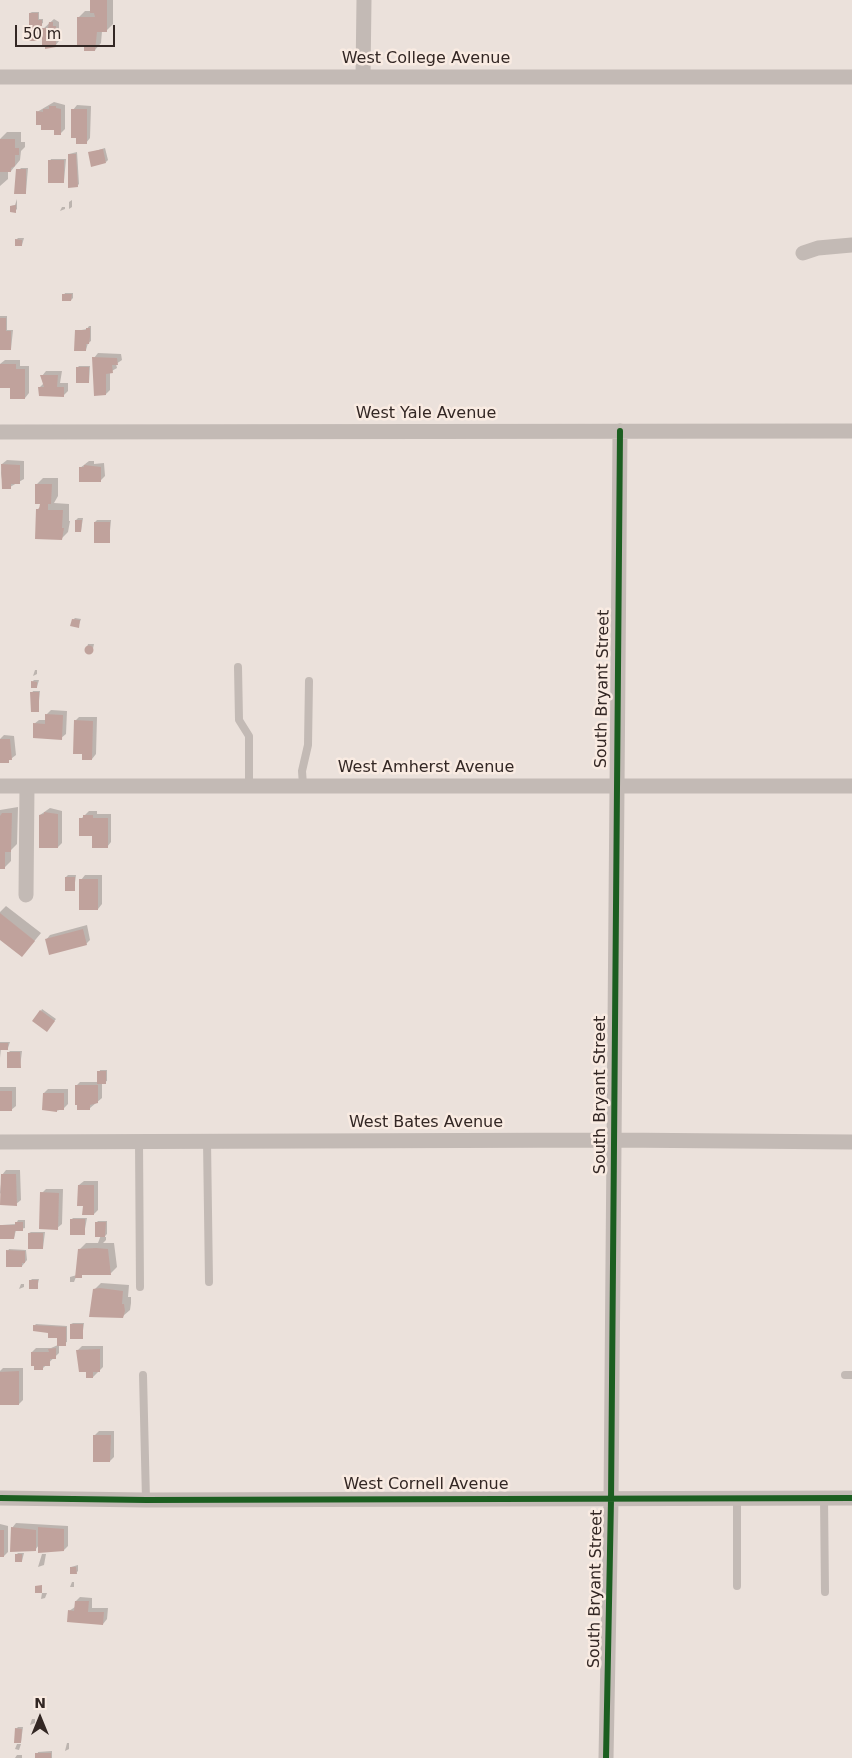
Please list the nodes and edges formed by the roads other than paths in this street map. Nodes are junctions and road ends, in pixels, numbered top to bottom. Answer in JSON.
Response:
{"nodes":[{"id":1,"x":364,"y":0,"type":"edge"},
{"id":2,"x":852,"y":76,"type":"edge"},
{"id":3,"x":0,"y":77,"type":"edge"},
{"id":4,"x":364,"y":77,"type":"junction"},
{"id":5,"x":852,"y":245,"type":"edge"},
{"id":6,"x":802,"y":253,"type":"dead end"},
{"id":7,"x":620,"y":431,"type":"junction"},
{"id":8,"x":852,"y":431,"type":"edge"},
{"id":9,"x":0,"y":432,"type":"edge"},
{"id":10,"x":238,"y":667,"type":"dead end"},
{"id":11,"x":309,"y":681,"type":"dead end"},
{"id":12,"x":303,"y":785,"type":"junction"},
{"id":13,"x":616,"y":785,"type":"junction"},
{"id":14,"x":0,"y":786,"type":"edge"},
{"id":15,"x":27,"y":786,"type":"junction"},
{"id":16,"x":249,"y":786,"type":"junction"},
{"id":17,"x":852,"y":786,"type":"edge"},
{"id":18,"x":26,"y":895,"type":"dead end"},
{"id":19,"x":614,"y":1140,"type":"junction"},
{"id":20,"x":0,"y":1142,"type":"edge"},
{"id":21,"x":139,"y":1142,"type":"junction"},
{"id":22,"x":207,"y":1142,"type":"junction"},
{"id":23,"x":852,"y":1142,"type":"edge"},
{"id":24,"x":209,"y":1282,"type":"dead end"},
{"id":25,"x":140,"y":1287,"type":"dead end"},
{"id":26,"x":143,"y":1374,"type":"dead end"},
{"id":27,"x":0,"y":1498,"type":"edge"},
{"id":28,"x":824,"y":1498,"type":"junction"},
{"id":29,"x":852,"y":1498,"type":"edge"},
{"id":30,"x":737,"y":1499,"type":"junction"},
{"id":31,"x":146,"y":1500,"type":"junction"},
{"id":32,"x":611,"y":1500,"type":"junction"},
{"id":33,"x":737,"y":1586,"type":"dead end"},
{"id":34,"x":825,"y":1592,"type":"dead end"},
{"id":35,"x":606,"y":1758,"type":"edge"}],
"edges":[{"from":1,"to":4,"type":"street"},
{"from":2,"to":4,"type":"street","name":"West College Avenue"},
{"from":3,"to":4,"type":"street","name":"West College Avenue"},
{"from":5,"to":6,"type":"street"},
{"from":7,"to":8,"type":"street","name":"West Yale Avenue"},
{"from":7,"to":9,"type":"street","name":"West Yale Avenue"},
{"from":7,"to":13,"type":"street","name":"South Bryant Street"},
{"from":10,"to":16,"type":"lane"},
{"from":11,"to":12,"type":"lane"},
{"from":12,"to":13,"type":"street","name":"West Amherst Avenue"},
{"from":12,"to":16,"type":"street","name":"West Amherst Avenue"},
{"from":13,"to":17,"type":"street","name":"West Amherst Avenue"},
{"from":13,"to":19,"type":"street","name":"South Bryant Street"},
{"from":14,"to":15,"type":"street","name":"West Amherst Avenue"},
{"from":15,"to":16,"type":"street","name":"West Amherst Avenue"},
{"from":15,"to":18,"type":"street"},
{"from":19,"to":22,"type":"street","name":"West Bates Avenue"},
{"from":19,"to":23,"type":"street","name":"West Bates Avenue"},
{"from":19,"to":32,"type":"street","name":"South Bryant Street"},
{"from":20,"to":21,"type":"street","name":"West Bates Avenue"},
{"from":21,"to":22,"type":"street","name":"West Bates Avenue"},
{"from":21,"to":25,"type":"lane"},
{"from":22,"to":24,"type":"lane"},
{"from":26,"to":31,"type":"lane"},
{"from":27,"to":31,"type":"street","name":"West Cornell Avenue"},
{"from":28,"to":29,"type":"street","name":"West Cornell Avenue"},
{"from":28,"to":30,"type":"street","name":"West Cornell Avenue"},
{"from":28,"to":34,"type":"lane"},
{"from":30,"to":32,"type":"street","name":"West Cornell Avenue"},
{"from":30,"to":33,"type":"lane"},
{"from":31,"to":32,"type":"street","name":"West Cornell Avenue"},
{"from":32,"to":35,"type":"street","name":"South Bryant Street"}]}
